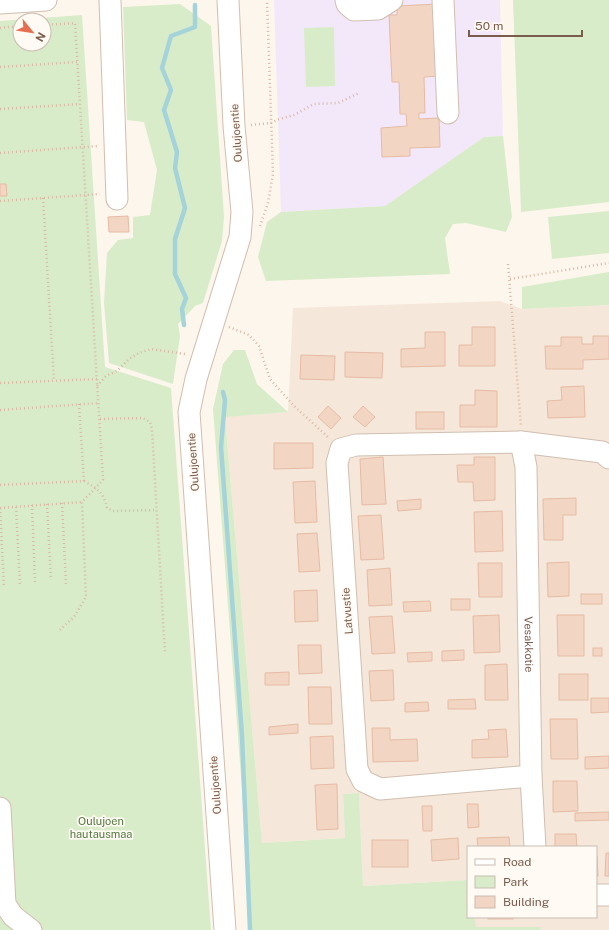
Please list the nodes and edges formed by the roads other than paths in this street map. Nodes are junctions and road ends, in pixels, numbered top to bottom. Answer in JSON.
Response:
{"nodes":[{"id":1,"x":46,"y":0,"type":"edge"},
{"id":2,"x":110,"y":0,"type":"edge"},
{"id":3,"x":228,"y":0,"type":"edge"},
{"id":4,"x":346,"y":0,"type":"edge"},
{"id":5,"x":392,"y":0,"type":"edge"},
{"id":6,"x":442,"y":0,"type":"edge"},
{"id":7,"x":0,"y":3,"type":"edge"},
{"id":8,"x":448,"y":113,"type":"dead end"},
{"id":9,"x":117,"y":196,"type":"road end"},
{"id":10,"x":516,"y":442,"type":"junction"},
{"id":11,"x":609,"y":458,"type":"edge"},
{"id":12,"x":532,"y":776,"type":"junction"},
{"id":13,"x":0,"y":808,"type":"edge"},
{"id":14,"x":535,"y":846,"type":"edge"},
{"id":15,"x":597,"y":895,"type":"edge"},
{"id":16,"x":609,"y":895,"type":"edge"},
{"id":17,"x":31,"y":930,"type":"edge"},
{"id":18,"x":225,"y":930,"type":"edge"}],
"edges":[{"from":1,"to":7,"type":"street"},
{"from":2,"to":9,"type":"street"},
{"from":3,"to":18,"type":"street","name":"Oulujoentie"},
{"from":4,"to":5,"type":"street"},
{"from":6,"to":8,"type":"street"},
{"from":10,"to":11,"type":"street"},
{"from":10,"to":12,"type":"street","name":"Vesakkotie"},
{"from":10,"to":12,"type":"street","name":"Latvustie"},
{"from":12,"to":14,"type":"street","name":"Vesakkotie"},
{"from":13,"to":17,"type":"street"},
{"from":15,"to":16,"type":"street"}]}
